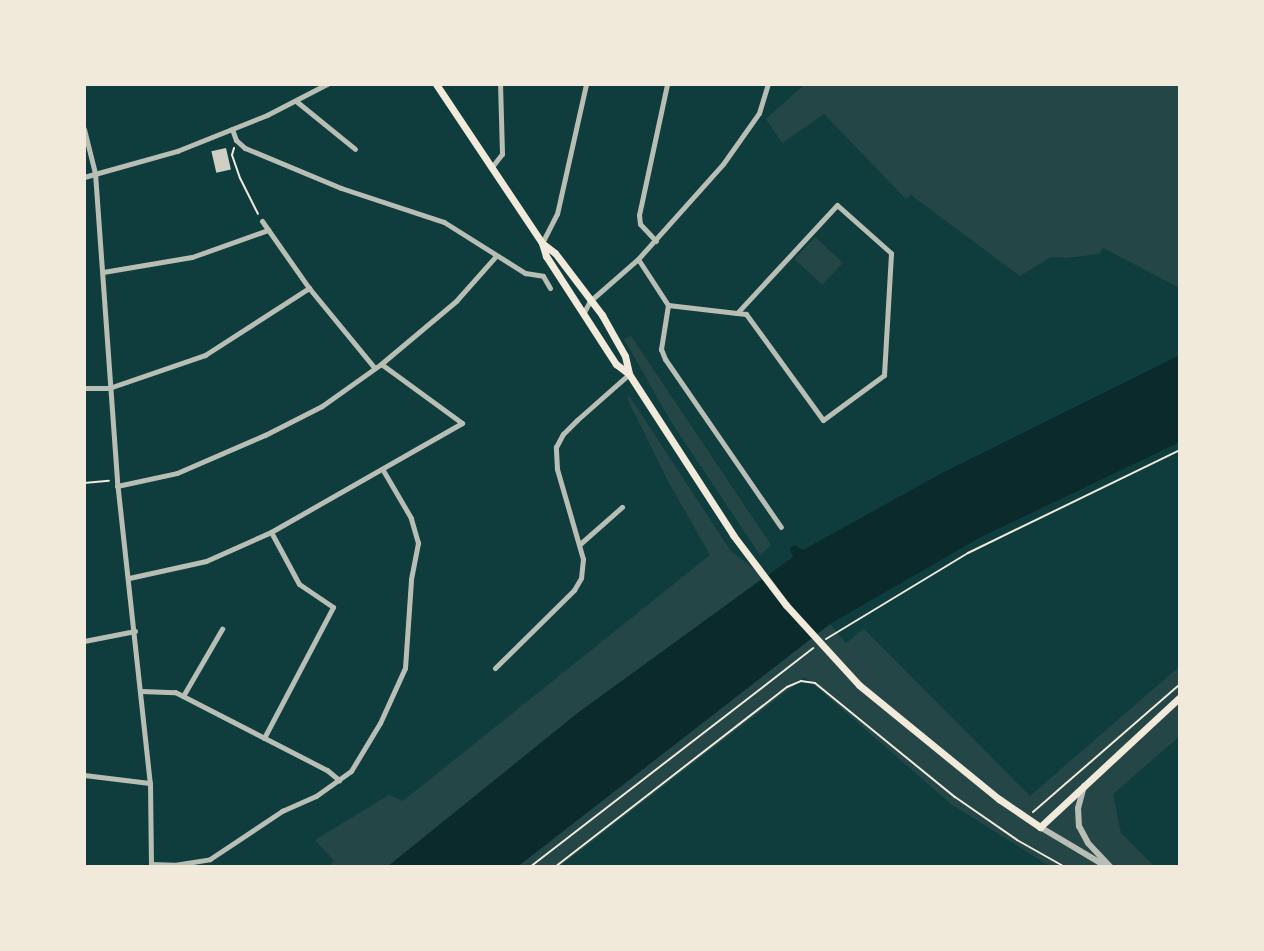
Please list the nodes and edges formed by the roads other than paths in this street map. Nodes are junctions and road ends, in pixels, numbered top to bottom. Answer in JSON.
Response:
{"nodes":[{"id":1,"x":327,"y":84,"type":"edge"},
{"id":2,"x":436,"y":84,"type":"edge"},
{"id":3,"x":500,"y":84,"type":"edge"},
{"id":4,"x":586,"y":84,"type":"edge"},
{"id":5,"x":667,"y":84,"type":"edge"},
{"id":6,"x":768,"y":84,"type":"edge"},
{"id":7,"x":296,"y":101,"type":"junction"},
{"id":8,"x":84,"y":128,"type":"edge"},
{"id":9,"x":232,"y":129,"type":"junction"},
{"id":10,"x":355,"y":149,"type":"dead end"},
{"id":11,"x":491,"y":168,"type":"junction"},
{"id":12,"x":95,"y":173,"type":"junction"},
{"id":13,"x":84,"y":177,"type":"edge"},
{"id":14,"x":262,"y":221,"type":"road end"},
{"id":15,"x":268,"y":230,"type":"junction"},
{"id":16,"x":656,"y":241,"type":"junction"},
{"id":17,"x":542,"y":243,"type":"junction"},
{"id":18,"x":496,"y":256,"type":"junction"},
{"id":19,"x":638,"y":260,"type":"junction"},
{"id":20,"x":103,"y":272,"type":"junction"},
{"id":21,"x":309,"y":288,"type":"junction"},
{"id":22,"x":550,"y":288,"type":"dead end"},
{"id":23,"x":590,"y":300,"type":"junction"},
{"id":24,"x":668,"y":305,"type":"junction"},
{"id":25,"x":737,"y":313,"type":"junction"},
{"id":26,"x":583,"y":314,"type":"junction"},
{"id":27,"x":377,"y":365,"type":"junction"},
{"id":28,"x":629,"y":374,"type":"junction"},
{"id":29,"x":84,"y":388,"type":"edge"},
{"id":30,"x":109,"y":388,"type":"junction"},
{"id":31,"x":383,"y":470,"type":"junction"},
{"id":32,"x":117,"y":483,"type":"junction"},
{"id":33,"x":622,"y":507,"type":"dead end"},
{"id":34,"x":781,"y":527,"type":"dead end"},
{"id":35,"x":271,"y":532,"type":"junction"},
{"id":36,"x":580,"y":544,"type":"junction"},
{"id":37,"x":128,"y":579,"type":"junction"},
{"id":38,"x":222,"y":629,"type":"dead end"},
{"id":39,"x":135,"y":631,"type":"junction"},
{"id":40,"x":84,"y":641,"type":"edge"},
{"id":41,"x":495,"y":668,"type":"dead end"},
{"id":42,"x":141,"y":691,"type":"junction"},
{"id":43,"x":183,"y":696,"type":"junction"},
{"id":44,"x":1180,"y":697,"type":"edge"},
{"id":45,"x":264,"y":738,"type":"junction"},
{"id":46,"x":84,"y":775,"type":"edge"},
{"id":47,"x":338,"y":780,"type":"junction"},
{"id":48,"x":150,"y":783,"type":"junction"},
{"id":49,"x":1085,"y":784,"type":"junction"},
{"id":50,"x":1040,"y":827,"type":"junction"},
{"id":51,"x":151,"y":866,"type":"edge"},
{"id":52,"x":1108,"y":867,"type":"edge"}],
"edges":[{"from":1,"to":7,"type":"street"},
{"from":2,"to":11,"type":"main road"},
{"from":3,"to":11,"type":"street"},
{"from":4,"to":17,"type":"street"},
{"from":5,"to":16,"type":"street"},
{"from":6,"to":16,"type":"street"},
{"from":7,"to":9,"type":"street"},
{"from":7,"to":10,"type":"street"},
{"from":8,"to":12,"type":"street"},
{"from":9,"to":12,"type":"street"},
{"from":9,"to":18,"type":"street"},
{"from":11,"to":17,"type":"main road"},
{"from":12,"to":13,"type":"street"},
{"from":12,"to":20,"type":"street"},
{"from":14,"to":15,"type":"street"},
{"from":15,"to":20,"type":"street"},
{"from":15,"to":21,"type":"street"},
{"from":16,"to":19,"type":"street"},
{"from":17,"to":23,"type":"main road"},
{"from":17,"to":26,"type":"main road"},
{"from":18,"to":22,"type":"street"},
{"from":18,"to":27,"type":"street"},
{"from":19,"to":23,"type":"street"},
{"from":19,"to":24,"type":"street"},
{"from":20,"to":30,"type":"street"},
{"from":21,"to":27,"type":"street"},
{"from":21,"to":30,"type":"street"},
{"from":23,"to":26,"type":"street"},
{"from":23,"to":28,"type":"main road"},
{"from":24,"to":25,"type":"street"},
{"from":24,"to":34,"type":"street"},
{"from":25,"to":25,"type":"street"},
{"from":26,"to":28,"type":"main road"},
{"from":27,"to":31,"type":"street"},
{"from":27,"to":32,"type":"street"},
{"from":28,"to":36,"type":"street"},
{"from":28,"to":50,"type":"main road"},
{"from":29,"to":30,"type":"street"},
{"from":30,"to":32,"type":"street"},
{"from":31,"to":35,"type":"street"},
{"from":31,"to":47,"type":"street"},
{"from":32,"to":37,"type":"street"},
{"from":33,"to":36,"type":"street"},
{"from":35,"to":37,"type":"street"},
{"from":35,"to":45,"type":"street"},
{"from":36,"to":41,"type":"street"},
{"from":37,"to":39,"type":"street"},
{"from":38,"to":43,"type":"street"},
{"from":39,"to":40,"type":"street"},
{"from":39,"to":42,"type":"street"},
{"from":42,"to":43,"type":"street"},
{"from":42,"to":48,"type":"street"},
{"from":43,"to":45,"type":"street"},
{"from":44,"to":49,"type":"main road"},
{"from":45,"to":47,"type":"street"},
{"from":46,"to":48,"type":"street"},
{"from":47,"to":51,"type":"street"},
{"from":48,"to":51,"type":"street"},
{"from":49,"to":50,"type":"main road"},
{"from":49,"to":52,"type":"street"},
{"from":50,"to":52,"type":"street"}]}
